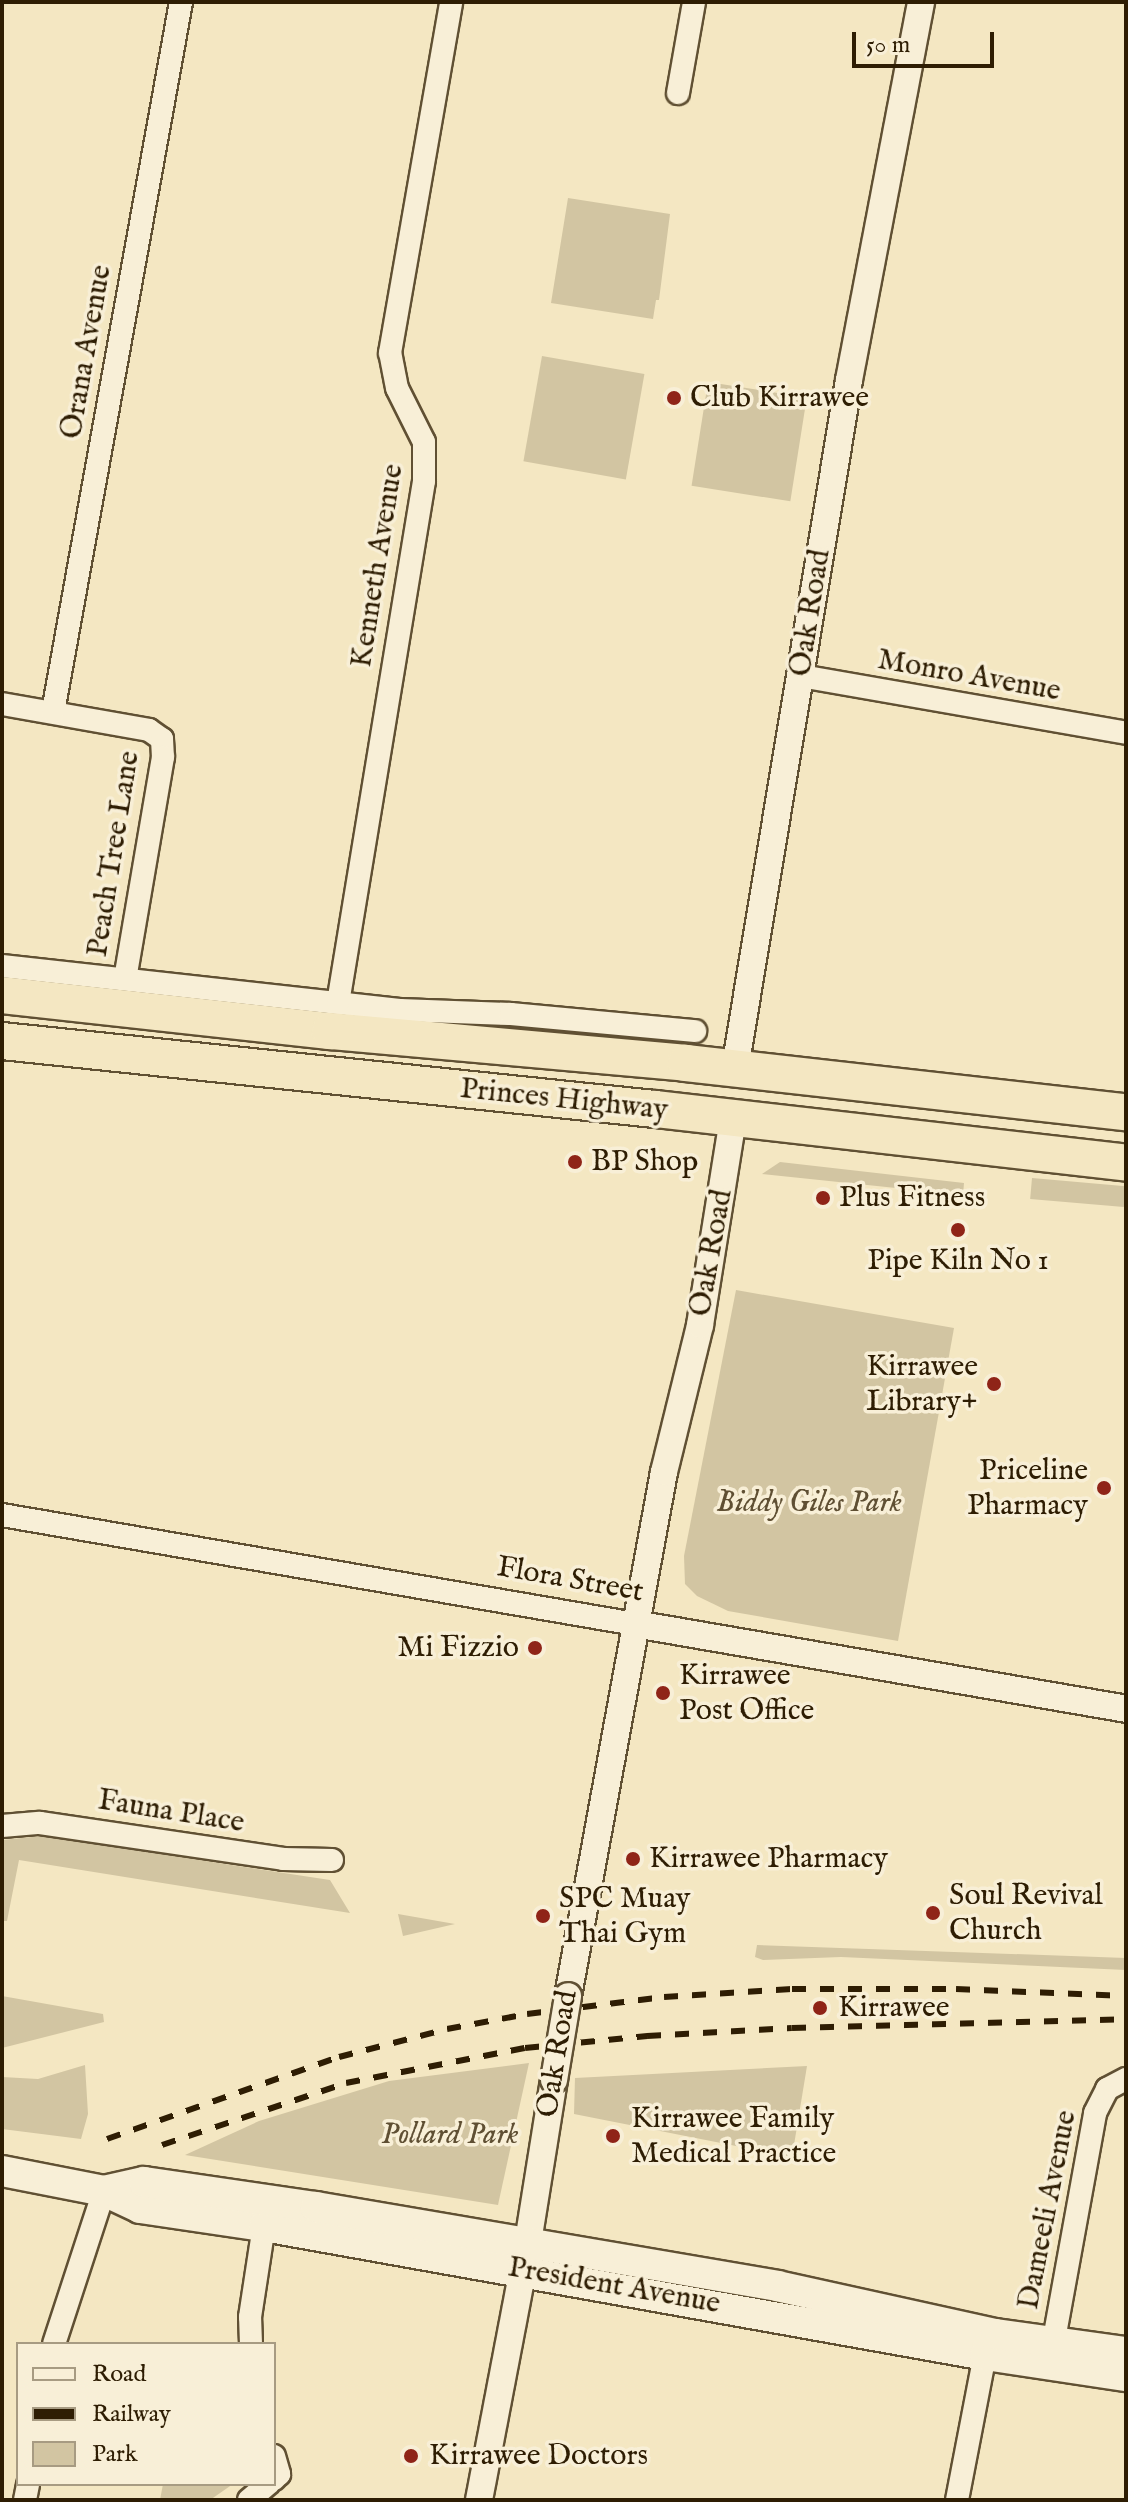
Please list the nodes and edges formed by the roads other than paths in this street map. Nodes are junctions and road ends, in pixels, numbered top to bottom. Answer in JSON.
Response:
{"nodes":[{"id":1,"x":181,"y":2,"type":"edge"},
{"id":2,"x":451,"y":2,"type":"edge"},
{"id":3,"x":694,"y":2,"type":"edge"},
{"id":4,"x":921,"y":2,"type":"edge"},
{"id":5,"x":678,"y":93,"type":"dead end"},
{"id":6,"x":801,"y":676,"type":"junction"},
{"id":7,"x":2,"y":704,"type":"edge"},
{"id":8,"x":53,"y":712,"type":"junction"},
{"id":9,"x":1126,"y":733,"type":"edge"},
{"id":10,"x":2,"y":966,"type":"edge"},
{"id":11,"x":125,"y":979,"type":"junction"},
{"id":12,"x":2,"y":995,"type":"edge"},
{"id":13,"x":338,"y":1003,"type":"junction"},
{"id":14,"x":695,"y":1031,"type":"dead end"},
{"id":15,"x":2,"y":1041,"type":"edge"},
{"id":16,"x":735,"y":1068,"type":"junction"},
{"id":17,"x":1126,"y":1112,"type":"edge"},
{"id":18,"x":733,"y":1118,"type":"junction"},
{"id":19,"x":1126,"y":1163,"type":"edge"},
{"id":20,"x":2,"y":1515,"type":"edge"},
{"id":21,"x":635,"y":1624,"type":"junction"},
{"id":22,"x":1126,"y":1709,"type":"edge"},
{"id":23,"x":2,"y":1826,"type":"edge"},
{"id":24,"x":332,"y":1860,"type":"dead end"},
{"id":25,"x":1126,"y":2079,"type":"edge"},
{"id":26,"x":2,"y":2171,"type":"edge"},
{"id":27,"x":104,"y":2191,"type":"junction"},
{"id":28,"x":264,"y":2226,"type":"junction"},
{"id":29,"x":526,"y":2256,"type":"junction"},
{"id":30,"x":55,"y":2342,"type":"edge"},
{"id":31,"x":251,"y":2342,"type":"edge"},
{"id":32,"x":991,"y":2344,"type":"junction"},
{"id":33,"x":1052,"y":2352,"type":"junction"},
{"id":34,"x":1126,"y":2352,"type":"edge"},
{"id":35,"x":1126,"y":2376,"type":"edge"},
{"id":36,"x":266,"y":2486,"type":"edge"},
{"id":37,"x":249,"y":2500,"type":"edge"},
{"id":38,"x":479,"y":2500,"type":"edge"},
{"id":39,"x":957,"y":2500,"type":"edge"}],
"edges":[{"from":1,"to":8,"type":"street","name":"Orana Avenue"},
{"from":2,"to":13,"type":"street","name":"Kenneth Avenue"},
{"from":3,"to":5,"type":"street"},
{"from":4,"to":6,"type":"street","name":"Oak Road"},
{"from":6,"to":9,"type":"street","name":"Monro Avenue"},
{"from":6,"to":16,"type":"street","name":"Oak Road"},
{"from":7,"to":8,"type":"street"},
{"from":8,"to":11,"type":"street","name":"Peach Tree Lane"},
{"from":10,"to":11,"type":"street"},
{"from":11,"to":13,"type":"street"},
{"from":12,"to":16,"type":"highway","name":"Princes Highway"},
{"from":13,"to":14,"type":"street"},
{"from":15,"to":18,"type":"highway","name":"Princes Highway"},
{"from":16,"to":17,"type":"highway","name":"Princes Highway"},
{"from":16,"to":18,"type":"highway","name":"Oak Road"},
{"from":18,"to":19,"type":"highway","name":"Princes Highway"},
{"from":18,"to":21,"type":"street","name":"Oak Road"},
{"from":20,"to":21,"type":"street","name":"Flora Street"},
{"from":21,"to":22,"type":"street","name":"Flora Street"},
{"from":21,"to":29,"type":"street","name":"Oak Road","bridge":true},
{"from":23,"to":24,"type":"street","name":"Fauna Place"},
{"from":25,"to":33,"type":"street","name":"Dameeli Avenue"},
{"from":26,"to":27,"type":"main road","name":"President Avenue"},
{"from":27,"to":28,"type":"main road","name":"President Avenue"},
{"from":27,"to":29,"type":"main road","name":"President Avenue"},
{"from":27,"to":30,"type":"street"},
{"from":28,"to":29,"type":"main road","name":"President Avenue"},
{"from":28,"to":31,"type":"street"},
{"from":29,"to":32,"type":"main road","name":"President Avenue"},
{"from":29,"to":38,"type":"street","name":"Oak Road"},
{"from":32,"to":33,"type":"main road","name":"President Avenue"},
{"from":32,"to":39,"type":"street"},
{"from":33,"to":34,"type":"main road","name":"President Avenue"},
{"from":33,"to":35,"type":"main road","name":"President Avenue"},
{"from":36,"to":37,"type":"street"}]}
